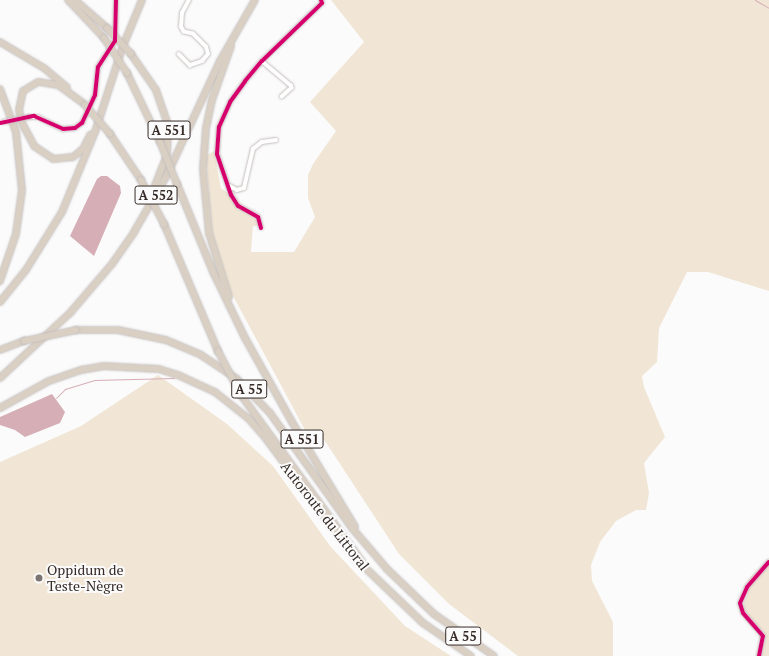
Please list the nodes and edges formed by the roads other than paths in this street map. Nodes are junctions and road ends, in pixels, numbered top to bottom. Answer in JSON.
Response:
{"nodes":[{"id":1,"x":68,"y":0,"type":"edge"},
{"id":2,"x":75,"y":0,"type":"edge"},
{"id":3,"x":116,"y":0,"type":"edge"},
{"id":4,"x":142,"y":0,"type":"edge"},
{"id":5,"x":189,"y":0,"type":"edge"},
{"id":6,"x":255,"y":0,"type":"edge"},
{"id":7,"x":321,"y":0,"type":"edge"},
{"id":8,"x":0,"y":42,"type":"edge"},
{"id":9,"x":179,"y":54,"type":"dead end"},
{"id":10,"x":262,"y":61,"type":"junction"},
{"id":11,"x":111,"y":83,"type":"junction"},
{"id":12,"x":0,"y":89,"type":"edge"},
{"id":13,"x":282,"y":97,"type":"dead end"},
{"id":14,"x":84,"y":104,"type":"junction"},
{"id":15,"x":2,"y":123,"type":"edge"},
{"id":16,"x":276,"y":140,"type":"dead end"},
{"id":17,"x":228,"y":184,"type":"junction"},
{"id":18,"x":261,"y":228,"type":"dead end"},
{"id":19,"x":0,"y":281,"type":"edge"},
{"id":20,"x":0,"y":302,"type":"edge"},
{"id":21,"x":245,"y":338,"type":"junction"},
{"id":22,"x":0,"y":350,"type":"edge"},
{"id":23,"x":17,"y":363,"type":"junction"},
{"id":24,"x":0,"y":378,"type":"edge"},
{"id":25,"x":0,"y":408,"type":"edge"},
{"id":26,"x":362,"y":539,"type":"junction"},
{"id":27,"x":769,"y":562,"type":"edge"},
{"id":28,"x":366,"y":567,"type":"junction"},
{"id":29,"x":471,"y":656,"type":"edge"},
{"id":30,"x":494,"y":656,"type":"edge"},
{"id":31,"x":759,"y":656,"type":"edge"}],
"edges":[{"from":1,"to":21,"type":"highway","number":"A 551","bridge":true},
{"from":2,"to":23,"type":"highway","number":"A 551","bridge":true},
{"from":3,"to":15,"type":"street","bridge":true},
{"from":4,"to":11,"type":"highway"},
{"from":5,"to":9,"type":"street"},
{"from":6,"to":21,"type":"highway","number":"A 552"},
{"from":6,"to":23,"type":"highway","number":"A 552"},
{"from":7,"to":10,"type":"street"},
{"from":8,"to":14,"type":"highway","number":"A 551"},
{"from":10,"to":13,"type":"street"},
{"from":10,"to":17,"type":"street"},
{"from":11,"to":14,"type":"highway","number":"A 551"},
{"from":11,"to":20,"type":"highway"},
{"from":12,"to":19,"type":"highway"},
{"from":14,"to":28,"type":"highway","number":"A 551","bridge":true},
{"from":16,"to":17,"type":"street"},
{"from":17,"to":18,"type":"street"},
{"from":21,"to":26,"type":"highway","number":"A 551"},
{"from":22,"to":26,"type":"highway","name":"Autoroute du Littoral","number":"A 55","bridge":true},
{"from":23,"to":24,"type":"highway","number":"A 552"},
{"from":25,"to":28,"type":"highway","name":"Autoroute du Littoral","number":"A 55"},
{"from":26,"to":30,"type":"highway","name":"Autoroute du Littoral","number":"A 55"},
{"from":27,"to":31,"type":"street"},
{"from":28,"to":29,"type":"highway","name":"Autoroute du Littoral","number":"A 55"}]}
